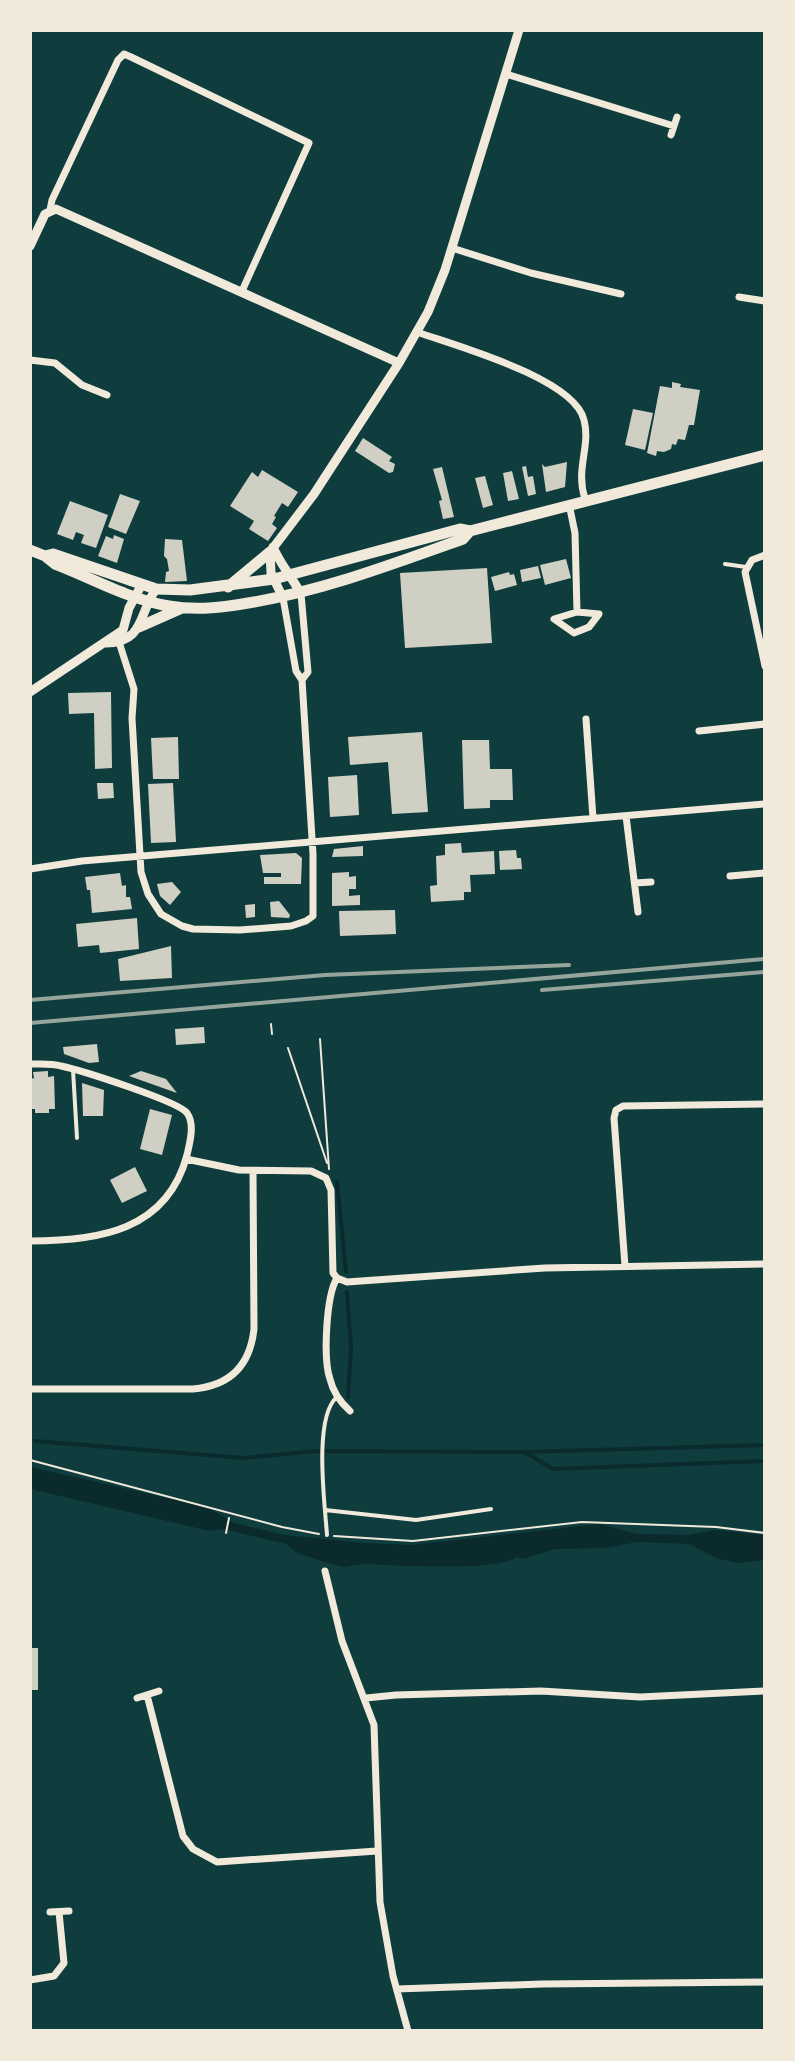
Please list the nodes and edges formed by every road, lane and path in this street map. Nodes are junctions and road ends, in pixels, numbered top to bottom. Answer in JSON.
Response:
{"nodes":[{"id":1,"x":519,"y":30,"type":"edge"},
{"id":2,"x":506,"y":74,"type":"junction"},
{"id":3,"x":677,"y":117,"type":"dead end"},
{"id":4,"x":674,"y":126,"type":"junction"},
{"id":5,"x":671,"y":135,"type":"dead end"},
{"id":6,"x":50,"y":210,"type":"junction"},
{"id":7,"x":30,"y":246,"type":"edge"},
{"id":8,"x":452,"y":248,"type":"junction"},
{"id":9,"x":613,"y":281,"type":"dead end"},
{"id":10,"x":242,"y":291,"type":"junction"},
{"id":11,"x":610,"y":291,"type":"junction"},
{"id":12,"x":621,"y":294,"type":"dead end"},
{"id":13,"x":739,"y":297,"type":"dead end"},
{"id":14,"x":765,"y":301,"type":"edge"},
{"id":15,"x":417,"y":332,"type":"junction"},
{"id":16,"x":30,"y":360,"type":"edge"},
{"id":17,"x":399,"y":363,"type":"junction"},
{"id":18,"x":107,"y":395,"type":"dead end"},
{"id":19,"x":765,"y":455,"type":"edge"},
{"id":20,"x":585,"y":499,"type":"junction"},
{"id":21,"x":569,"y":504,"type":"junction"},
{"id":22,"x":470,"y":531,"type":"junction"},
{"id":23,"x":30,"y":550,"type":"edge"},
{"id":24,"x":272,"y":550,"type":"junction"},
{"id":25,"x":765,"y":555,"type":"edge"},
{"id":26,"x":45,"y":556,"type":"junction"},
{"id":27,"x":725,"y":564,"type":"dead end"},
{"id":28,"x":746,"y":567,"type":"junction"},
{"id":29,"x":291,"y":575,"type":"junction"},
{"id":30,"x":274,"y":579,"type":"junction"},
{"id":31,"x":142,"y":584,"type":"junction"},
{"id":32,"x":227,"y":587,"type":"junction"},
{"id":33,"x":156,"y":589,"type":"junction"},
{"id":34,"x":301,"y":594,"type":"junction"},
{"id":35,"x":283,"y":598,"type":"junction"},
{"id":36,"x":141,"y":599,"type":"junction"},
{"id":37,"x":183,"y":608,"type":"junction"},
{"id":38,"x":577,"y":612,"type":"junction"},
{"id":39,"x":139,"y":627,"type":"junction"},
{"id":40,"x":119,"y":642,"type":"junction"},
{"id":41,"x":106,"y":643,"type":"junction"},
{"id":42,"x":765,"y":666,"type":"edge"},
{"id":43,"x":302,"y":680,"type":"junction"},
{"id":44,"x":30,"y":692,"type":"edge"},
{"id":45,"x":586,"y":719,"type":"dead end"},
{"id":46,"x":765,"y":724,"type":"edge"},
{"id":47,"x":699,"y":731,"type":"dead end"},
{"id":48,"x":765,"y":804,"type":"edge"},
{"id":49,"x":626,"y":816,"type":"junction"},
{"id":50,"x":593,"y":818,"type":"junction"},
{"id":51,"x":312,"y":842,"type":"junction"},
{"id":52,"x":139,"y":856,"type":"junction"},
{"id":53,"x":30,"y":869,"type":"edge"},
{"id":54,"x":765,"y":873,"type":"edge"},
{"id":55,"x":730,"y":876,"type":"dead end"},
{"id":56,"x":651,"y":882,"type":"dead end"},
{"id":57,"x":635,"y":883,"type":"junction"},
{"id":58,"x":638,"y":912,"type":"dead end"},
{"id":59,"x":271,"y":1024,"type":"dead end"},
{"id":60,"x":272,"y":1034,"type":"dead end"},
{"id":61,"x":320,"y":1039,"type":"dead end"},
{"id":62,"x":288,"y":1048,"type":"dead end"},
{"id":63,"x":30,"y":1064,"type":"edge"},
{"id":64,"x":73,"y":1070,"type":"junction"},
{"id":65,"x":765,"y":1104,"type":"edge"},
{"id":66,"x":77,"y":1138,"type":"dead end"},
{"id":67,"x":186,"y":1159,"type":"junction"},
{"id":68,"x":253,"y":1171,"type":"junction"},
{"id":69,"x":30,"y":1241,"type":"edge"},
{"id":70,"x":765,"y":1264,"type":"edge"},
{"id":71,"x":625,"y":1266,"type":"junction"},
{"id":72,"x":337,"y":1278,"type":"junction"},
{"id":73,"x":30,"y":1389,"type":"edge"},
{"id":74,"x":337,"y":1397,"type":"junction"},
{"id":75,"x":350,"y":1411,"type":"dead end"},
{"id":76,"x":30,"y":1460,"type":"edge"},
{"id":77,"x":491,"y":1509,"type":"dead end"},
{"id":78,"x":325,"y":1510,"type":"junction"},
{"id":79,"x":229,"y":1518,"type":"dead end"},
{"id":80,"x":226,"y":1533,"type":"dead end"},
{"id":81,"x":765,"y":1533,"type":"edge"},
{"id":82,"x":327,"y":1535,"type":"junction"},
{"id":83,"x":325,"y":1571,"type":"dead end"},
{"id":84,"x":159,"y":1691,"type":"dead end"},
{"id":85,"x":765,"y":1691,"type":"edge"},
{"id":86,"x":147,"y":1695,"type":"junction"},
{"id":87,"x":137,"y":1698,"type":"dead end"},
{"id":88,"x":366,"y":1698,"type":"junction"},
{"id":89,"x":377,"y":1851,"type":"junction"},
{"id":90,"x":69,"y":1911,"type":"dead end"},
{"id":91,"x":30,"y":1980,"type":"edge"},
{"id":92,"x":765,"y":1982,"type":"edge"},
{"id":93,"x":397,"y":1989,"type":"junction"},
{"id":94,"x":408,"y":2031,"type":"edge"}],
"edges":[{"from":1,"to":2,"type":"street"},
{"from":2,"to":4,"type":"street"},
{"from":2,"to":8,"type":"street"},
{"from":3,"to":4,"type":"street"},
{"from":4,"to":5,"type":"street"},
{"from":6,"to":7,"type":"street"},
{"from":6,"to":10,"type":"street"},
{"from":6,"to":10,"type":"street"},
{"from":8,"to":11,"type":"street"},
{"from":8,"to":15,"type":"street"},
{"from":9,"to":11,"type":"street"},
{"from":10,"to":17,"type":"street"},
{"from":11,"to":12,"type":"street"},
{"from":13,"to":14,"type":"street"},
{"from":15,"to":17,"type":"street"},
{"from":15,"to":20,"type":"street"},
{"from":16,"to":18,"type":"street"},
{"from":17,"to":24,"type":"street"},
{"from":19,"to":20,"type":"main road"},
{"from":20,"to":21,"type":"main road"},
{"from":21,"to":22,"type":"main road"},
{"from":21,"to":38,"type":"street"},
{"from":22,"to":29,"type":"main road"},
{"from":22,"to":34,"type":"main road"},
{"from":23,"to":26,"type":"main road"},
{"from":24,"to":29,"type":"street"},
{"from":24,"to":30,"type":"street"},
{"from":24,"to":32,"type":"main road"},
{"from":25,"to":28,"type":"street"},
{"from":26,"to":31,"type":"main road"},
{"from":26,"to":36,"type":"main road"},
{"from":27,"to":28,"type":"lane"},
{"from":28,"to":42,"type":"street"},
{"from":29,"to":30,"type":"main road"},
{"from":29,"to":34,"type":"street"},
{"from":30,"to":32,"type":"main road"},
{"from":30,"to":35,"type":"street"},
{"from":31,"to":33,"type":"main road"},
{"from":31,"to":36,"type":"street"},
{"from":32,"to":33,"type":"main road"},
{"from":33,"to":36,"type":"street"},
{"from":34,"to":35,"type":"main road"},
{"from":34,"to":43,"type":"street"},
{"from":35,"to":37,"type":"main road"},
{"from":35,"to":43,"type":"street"},
{"from":36,"to":37,"type":"main road"},
{"from":36,"to":39,"type":"street"},
{"from":36,"to":41,"type":"street"},
{"from":37,"to":39,"type":"main road"},
{"from":38,"to":38,"type":"street"},
{"from":39,"to":40,"type":"street"},
{"from":40,"to":41,"type":"street"},
{"from":40,"to":52,"type":"street"},
{"from":41,"to":44,"type":"street"},
{"from":43,"to":51,"type":"street"},
{"from":45,"to":50,"type":"street"},
{"from":46,"to":47,"type":"street"},
{"from":48,"to":49,"type":"street"},
{"from":49,"to":50,"type":"street"},
{"from":49,"to":57,"type":"street"},
{"from":50,"to":51,"type":"street"},
{"from":51,"to":52,"type":"street"},
{"from":51,"to":52,"type":"street"},
{"from":52,"to":53,"type":"street"},
{"from":54,"to":55,"type":"street"},
{"from":56,"to":57,"type":"street"},
{"from":57,"to":58,"type":"street"},
{"from":59,"to":60,"type":"path"},
{"from":61,"to":62,"type":"path"},
{"from":63,"to":64,"type":"street"},
{"from":64,"to":66,"type":"lane"},
{"from":64,"to":67,"type":"street"},
{"from":65,"to":71,"type":"street"},
{"from":67,"to":68,"type":"street"},
{"from":67,"to":69,"type":"street"},
{"from":68,"to":72,"type":"street"},
{"from":68,"to":73,"type":"street"},
{"from":70,"to":71,"type":"street"},
{"from":71,"to":72,"type":"street"},
{"from":72,"to":74,"type":"street"},
{"from":74,"to":75,"type":"street"},
{"from":74,"to":78,"type":"lane"},
{"from":76,"to":82,"type":"path"},
{"from":77,"to":78,"type":"lane"},
{"from":78,"to":82,"type":"lane"},
{"from":79,"to":80,"type":"path"},
{"from":81,"to":82,"type":"path"},
{"from":83,"to":88,"type":"street"},
{"from":84,"to":86,"type":"street"},
{"from":85,"to":88,"type":"street"},
{"from":86,"to":87,"type":"street"},
{"from":86,"to":89,"type":"street"},
{"from":88,"to":89,"type":"street"},
{"from":89,"to":93,"type":"street"},
{"from":90,"to":91,"type":"street"},
{"from":92,"to":93,"type":"street"},
{"from":93,"to":94,"type":"street"}]}
